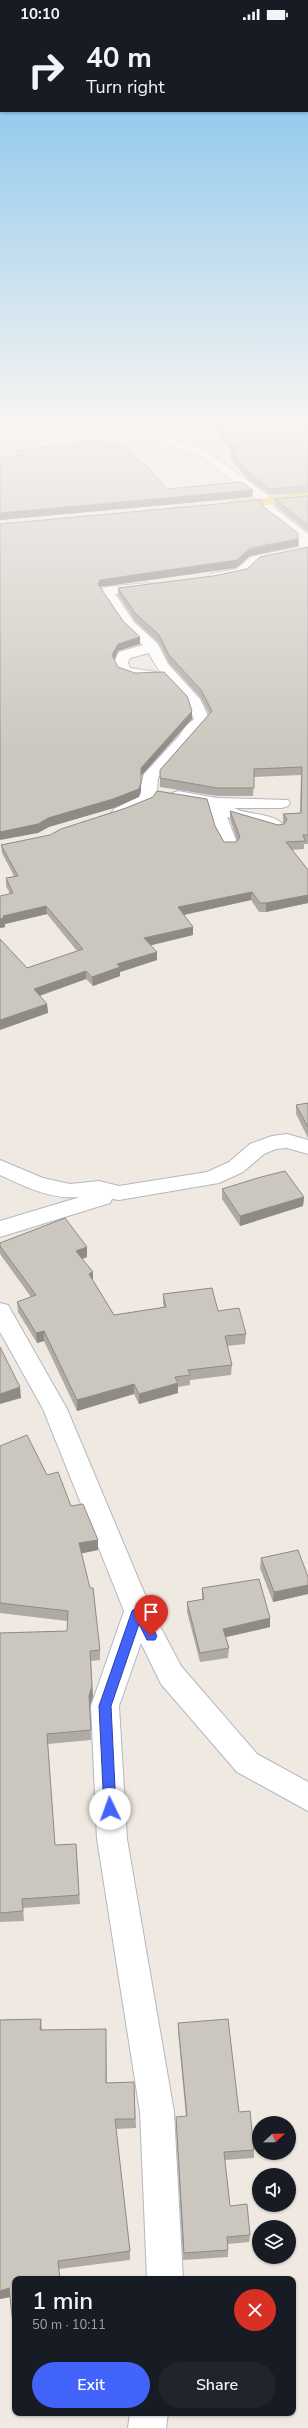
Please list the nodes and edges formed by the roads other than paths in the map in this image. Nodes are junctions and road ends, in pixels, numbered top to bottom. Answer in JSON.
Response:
{"nodes":[{"id":1,"x":306,"y":538,"type":"edge"},
{"id":2,"x":199,"y":580,"type":"edge"},
{"id":3,"x":163,"y":585,"type":"edge"},
{"id":4,"x":153,"y":647,"type":"junction"},
{"id":5,"x":168,"y":673,"type":"junction"},
{"id":6,"x":151,"y":792,"type":"junction"},
{"id":7,"x":215,"y":803,"type":"junction"},
{"id":8,"x":282,"y":804,"type":"dead end"},
{"id":9,"x":106,"y":816,"type":"edge"},
{"id":10,"x":276,"y":827,"type":"edge"},
{"id":11,"x":230,"y":845,"type":"edge"},
{"id":12,"x":308,"y":1147,"type":"edge"},
{"id":13,"x":0,"y":1167,"type":"edge"},
{"id":14,"x":119,"y":1193,"type":"junction"},
{"id":15,"x":0,"y":1229,"type":"edge"},
{"id":16,"x":0,"y":1311,"type":"edge"},
{"id":17,"x":138,"y":1611,"type":"junction"},
{"id":18,"x":308,"y":1797,"type":"edge"},
{"id":19,"x":165,"y":2276,"type":"edge"},
{"id":20,"x":149,"y":2416,"type":"edge"},
{"id":21,"x":147,"y":2428,"type":"edge"}],
"edges":[{"from":1,"to":2,"type":"street"},
{"from":3,"to":4,"type":"street"},
{"from":4,"to":5,"type":"street"},
{"from":4,"to":5,"type":"street"},
{"from":5,"to":6,"type":"street"},
{"from":6,"to":7,"type":"street"},
{"from":6,"to":9,"type":"street"},
{"from":7,"to":8,"type":"street"},
{"from":7,"to":10,"type":"street"},
{"from":7,"to":11,"type":"street"},
{"from":12,"to":14,"type":"street"},
{"from":13,"to":14,"type":"street"},
{"from":14,"to":15,"type":"street"},
{"from":16,"to":17,"type":"street"},
{"from":17,"to":18,"type":"street"},
{"from":17,"to":19,"type":"street"},
{"from":20,"to":21,"type":"street"}]}
